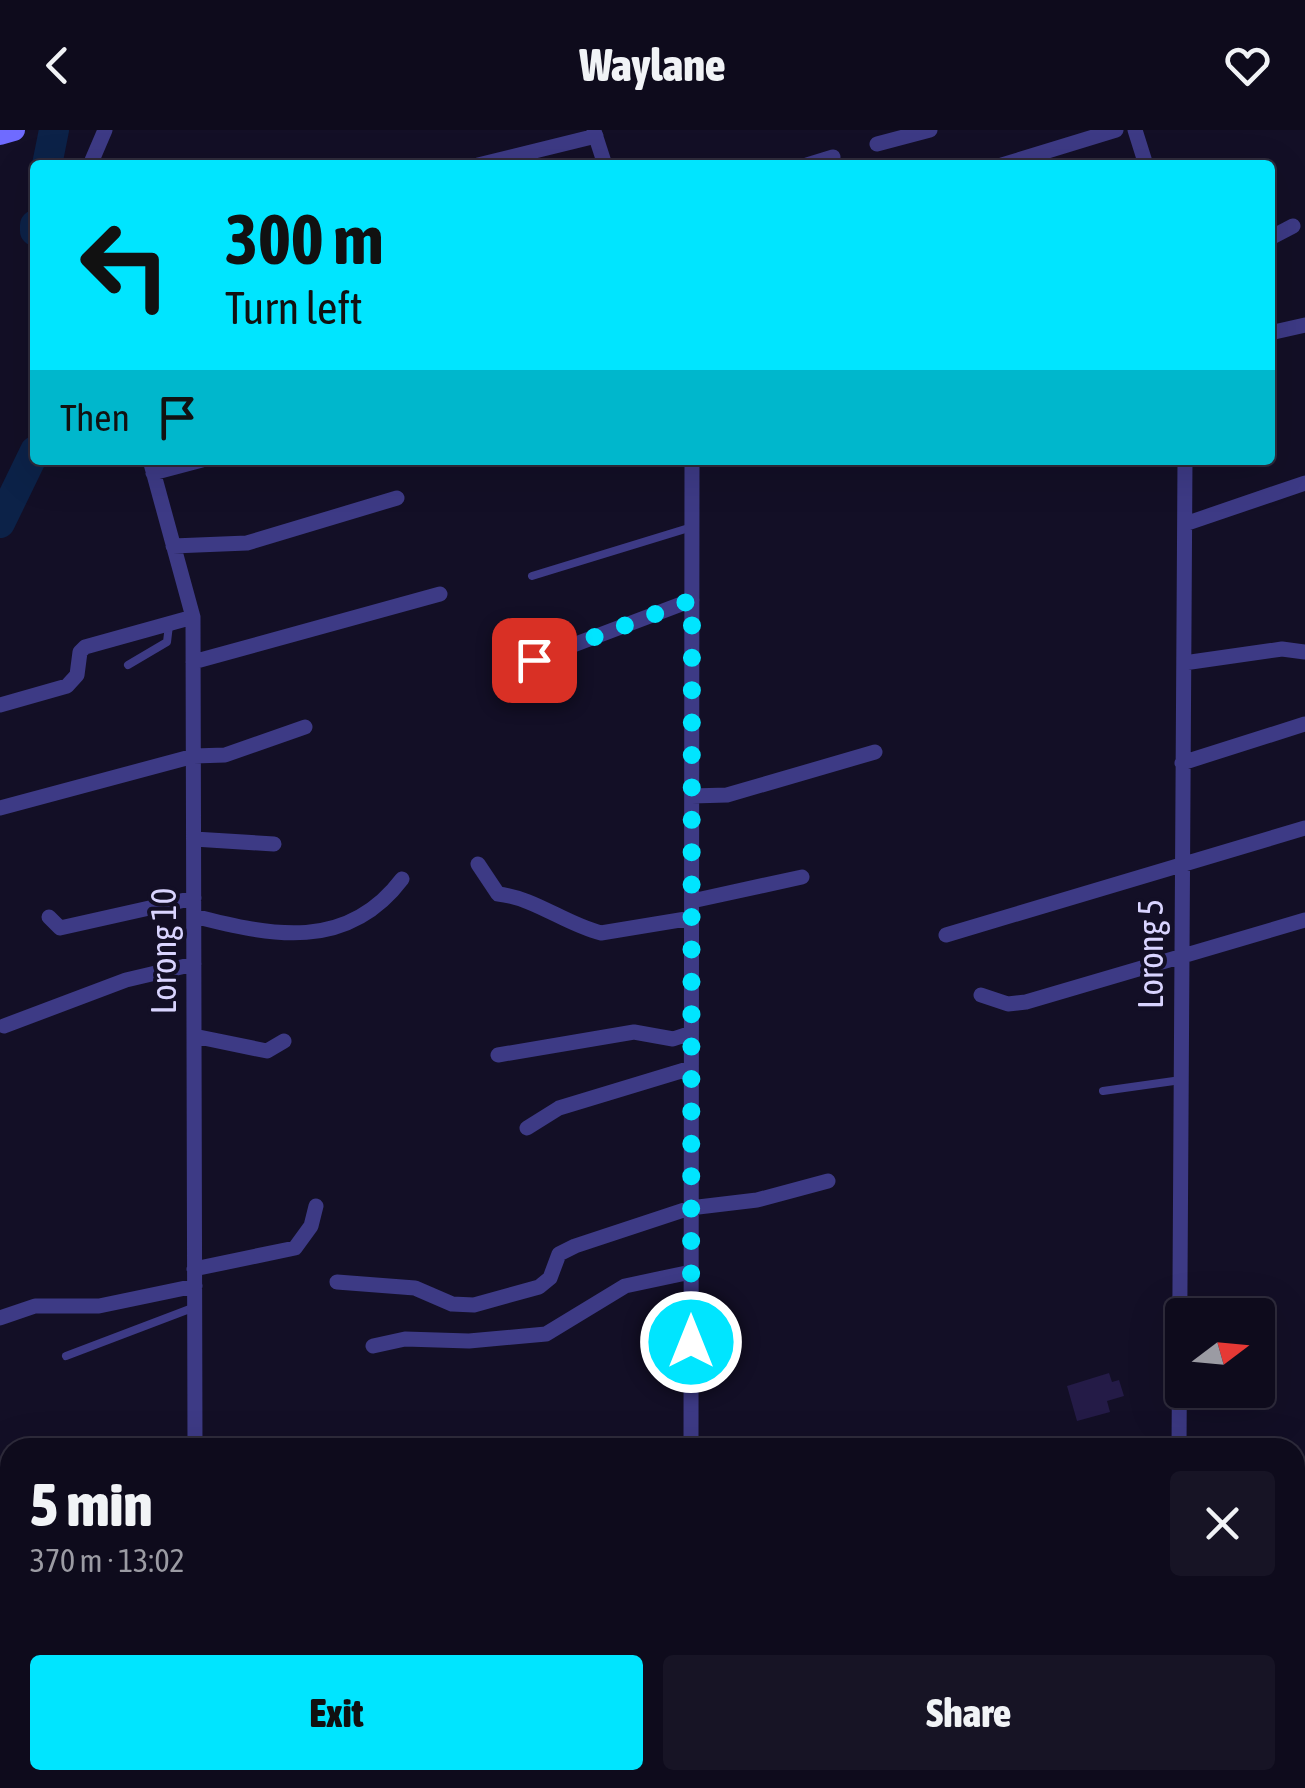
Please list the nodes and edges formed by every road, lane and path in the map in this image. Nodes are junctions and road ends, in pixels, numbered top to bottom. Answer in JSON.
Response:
{"nodes":[{"id":1,"x":105,"y":130,"type":"edge"},
{"id":2,"x":930,"y":130,"type":"edge"},
{"id":3,"x":1116,"y":130,"type":"edge"},
{"id":4,"x":1135,"y":130,"type":"edge"},
{"id":5,"x":595,"y":133,"type":"edge"},
{"id":6,"x":877,"y":144,"type":"dead end"},
{"id":7,"x":834,"y":157,"type":"dead end"},
{"id":8,"x":92,"y":160,"type":"edge"},
{"id":9,"x":496,"y":160,"type":"edge"},
{"id":10,"x":603,"y":160,"type":"edge"},
{"id":11,"x":824,"y":160,"type":"edge"},
{"id":12,"x":1018,"y":160,"type":"edge"},
{"id":13,"x":1144,"y":160,"type":"edge"},
{"id":14,"x":1293,"y":226,"type":"dead end"},
{"id":15,"x":1275,"y":235,"type":"edge"},
{"id":16,"x":1305,"y":325,"type":"edge"},
{"id":17,"x":1275,"y":332,"type":"edge"},
{"id":18,"x":692,"y":465,"type":"edge"},
{"id":19,"x":1185,"y":465,"type":"edge"},
{"id":20,"x":152,"y":466,"type":"edge"},
{"id":21,"x":1305,"y":483,"type":"edge"},
{"id":22,"x":397,"y":498,"type":"dead end"},
{"id":23,"x":1185,"y":524,"type":"junction"},
{"id":24,"x":692,"y":527,"type":"junction"},
{"id":25,"x":174,"y":546,"type":"junction"},
{"id":26,"x":532,"y":576,"type":"dead end"},
{"id":27,"x":440,"y":594,"type":"dead end"},
{"id":28,"x":692,"y":600,"type":"junction"},
{"id":29,"x":193,"y":617,"type":"junction"},
{"id":30,"x":169,"y":625,"type":"junction"},
{"id":31,"x":1305,"y":652,"type":"edge"},
{"id":32,"x":193,"y":662,"type":"junction"},
{"id":33,"x":1184,"y":662,"type":"junction"},
{"id":34,"x":128,"y":665,"type":"dead end"},
{"id":35,"x":502,"y":672,"type":"dead end"},
{"id":36,"x":0,"y":705,"type":"edge"},
{"id":37,"x":1305,"y":724,"type":"edge"},
{"id":38,"x":306,"y":728,"type":"dead end"},
{"id":39,"x":875,"y":752,"type":"dead end"},
{"id":40,"x":194,"y":756,"type":"junction"},
{"id":41,"x":1182,"y":763,"type":"junction"},
{"id":42,"x":692,"y":796,"type":"junction"},
{"id":43,"x":0,"y":808,"type":"edge"},
{"id":44,"x":1305,"y":828,"type":"edge"},
{"id":45,"x":194,"y":839,"type":"junction"},
{"id":46,"x":274,"y":844,"type":"dead end"},
{"id":47,"x":478,"y":864,"type":"dead end"},
{"id":48,"x":1181,"y":864,"type":"junction"},
{"id":49,"x":802,"y":877,"type":"dead end"},
{"id":50,"x":402,"y":880,"type":"dead end"},
{"id":51,"x":194,"y":898,"type":"junction"},
{"id":52,"x":692,"y":910,"type":"junction"},
{"id":53,"x":194,"y":916,"type":"junction"},
{"id":54,"x":49,"y":917,"type":"dead end"},
{"id":55,"x":1305,"y":920,"type":"edge"},
{"id":56,"x":946,"y":936,"type":"dead end"},
{"id":57,"x":1180,"y":960,"type":"junction"},
{"id":58,"x":194,"y":964,"type":"junction"},
{"id":59,"x":981,"y":995,"type":"dead end"},
{"id":60,"x":4,"y":1026,"type":"dead end"},
{"id":61,"x":692,"y":1033,"type":"junction"},
{"id":62,"x":194,"y":1036,"type":"junction"},
{"id":63,"x":284,"y":1040,"type":"dead end"},
{"id":64,"x":498,"y":1055,"type":"dead end"},
{"id":65,"x":691,"y":1068,"type":"junction"},
{"id":66,"x":1181,"y":1080,"type":"junction"},
{"id":67,"x":1103,"y":1091,"type":"dead end"},
{"id":68,"x":527,"y":1128,"type":"dead end"},
{"id":69,"x":828,"y":1181,"type":"dead end"},
{"id":70,"x":316,"y":1206,"type":"dead end"},
{"id":71,"x":690,"y":1208,"type":"junction"},
{"id":72,"x":691,"y":1272,"type":"junction"},
{"id":73,"x":195,"y":1278,"type":"junction"},
{"id":74,"x":337,"y":1282,"type":"dead end"},
{"id":75,"x":195,"y":1307,"type":"junction"},
{"id":76,"x":0,"y":1318,"type":"edge"},
{"id":77,"x":373,"y":1346,"type":"dead end"},
{"id":78,"x":66,"y":1356,"type":"dead end"},
{"id":79,"x":195,"y":1438,"type":"edge"},
{"id":80,"x":691,"y":1438,"type":"edge"},
{"id":81,"x":1179,"y":1438,"type":"edge"}],
"edges":[{"from":1,"to":8,"type":"street"},
{"from":2,"to":6,"type":"street"},
{"from":3,"to":12,"type":"street"},
{"from":4,"to":13,"type":"street"},
{"from":5,"to":9,"type":"street"},
{"from":5,"to":10,"type":"street"},
{"from":7,"to":11,"type":"street"},
{"from":14,"to":15,"type":"street"},
{"from":16,"to":17,"type":"street"},
{"from":18,"to":24,"type":"street"},
{"from":19,"to":23,"type":"street","name":"Lorong 5"},
{"from":20,"to":25,"type":"street","name":"Lorong 10"},
{"from":21,"to":23,"type":"street"},
{"from":22,"to":25,"type":"street"},
{"from":23,"to":33,"type":"street","name":"Lorong 5"},
{"from":24,"to":26,"type":"lane"},
{"from":24,"to":28,"type":"street"},
{"from":25,"to":29,"type":"street","name":"Lorong 10"},
{"from":27,"to":32,"type":"street"},
{"from":28,"to":35,"type":"street"},
{"from":28,"to":42,"type":"street"},
{"from":29,"to":30,"type":"street"},
{"from":29,"to":32,"type":"street","name":"Lorong 10"},
{"from":30,"to":34,"type":"lane"},
{"from":30,"to":36,"type":"street"},
{"from":31,"to":33,"type":"street"},
{"from":32,"to":40,"type":"street","name":"Lorong 10"},
{"from":33,"to":41,"type":"street","name":"Lorong 5"},
{"from":37,"to":41,"type":"street"},
{"from":38,"to":40,"type":"street"},
{"from":39,"to":42,"type":"street"},
{"from":40,"to":43,"type":"street"},
{"from":40,"to":45,"type":"street","name":"Lorong 10"},
{"from":41,"to":48,"type":"street","name":"Lorong 5"},
{"from":42,"to":52,"type":"street"},
{"from":44,"to":48,"type":"street"},
{"from":45,"to":46,"type":"street"},
{"from":45,"to":51,"type":"street","name":"Lorong 10"},
{"from":47,"to":52,"type":"street"},
{"from":48,"to":56,"type":"street"},
{"from":48,"to":57,"type":"street","name":"Lorong 5"},
{"from":49,"to":52,"type":"street"},
{"from":50,"to":53,"type":"street"},
{"from":51,"to":53,"type":"street","name":"Lorong 10"},
{"from":51,"to":54,"type":"street"},
{"from":52,"to":61,"type":"street"},
{"from":53,"to":58,"type":"street","name":"Lorong 10"},
{"from":55,"to":57,"type":"street"},
{"from":57,"to":59,"type":"street"},
{"from":57,"to":66,"type":"street","name":"Lorong 5"},
{"from":58,"to":60,"type":"street"},
{"from":58,"to":62,"type":"street","name":"Lorong 10"},
{"from":61,"to":64,"type":"street"},
{"from":61,"to":65,"type":"street"},
{"from":62,"to":63,"type":"street"},
{"from":62,"to":73,"type":"street","name":"Lorong 10"},
{"from":65,"to":68,"type":"street"},
{"from":65,"to":71,"type":"street"},
{"from":66,"to":67,"type":"lane"},
{"from":66,"to":81,"type":"street","name":"Lorong 5"},
{"from":69,"to":71,"type":"street"},
{"from":70,"to":73,"type":"street"},
{"from":71,"to":72,"type":"street"},
{"from":71,"to":74,"type":"street"},
{"from":72,"to":77,"type":"street"},
{"from":72,"to":80,"type":"street"},
{"from":73,"to":75,"type":"street","name":"Lorong 10"},
{"from":73,"to":76,"type":"street"},
{"from":75,"to":78,"type":"lane"},
{"from":75,"to":79,"type":"street","name":"Lorong 10"}]}
